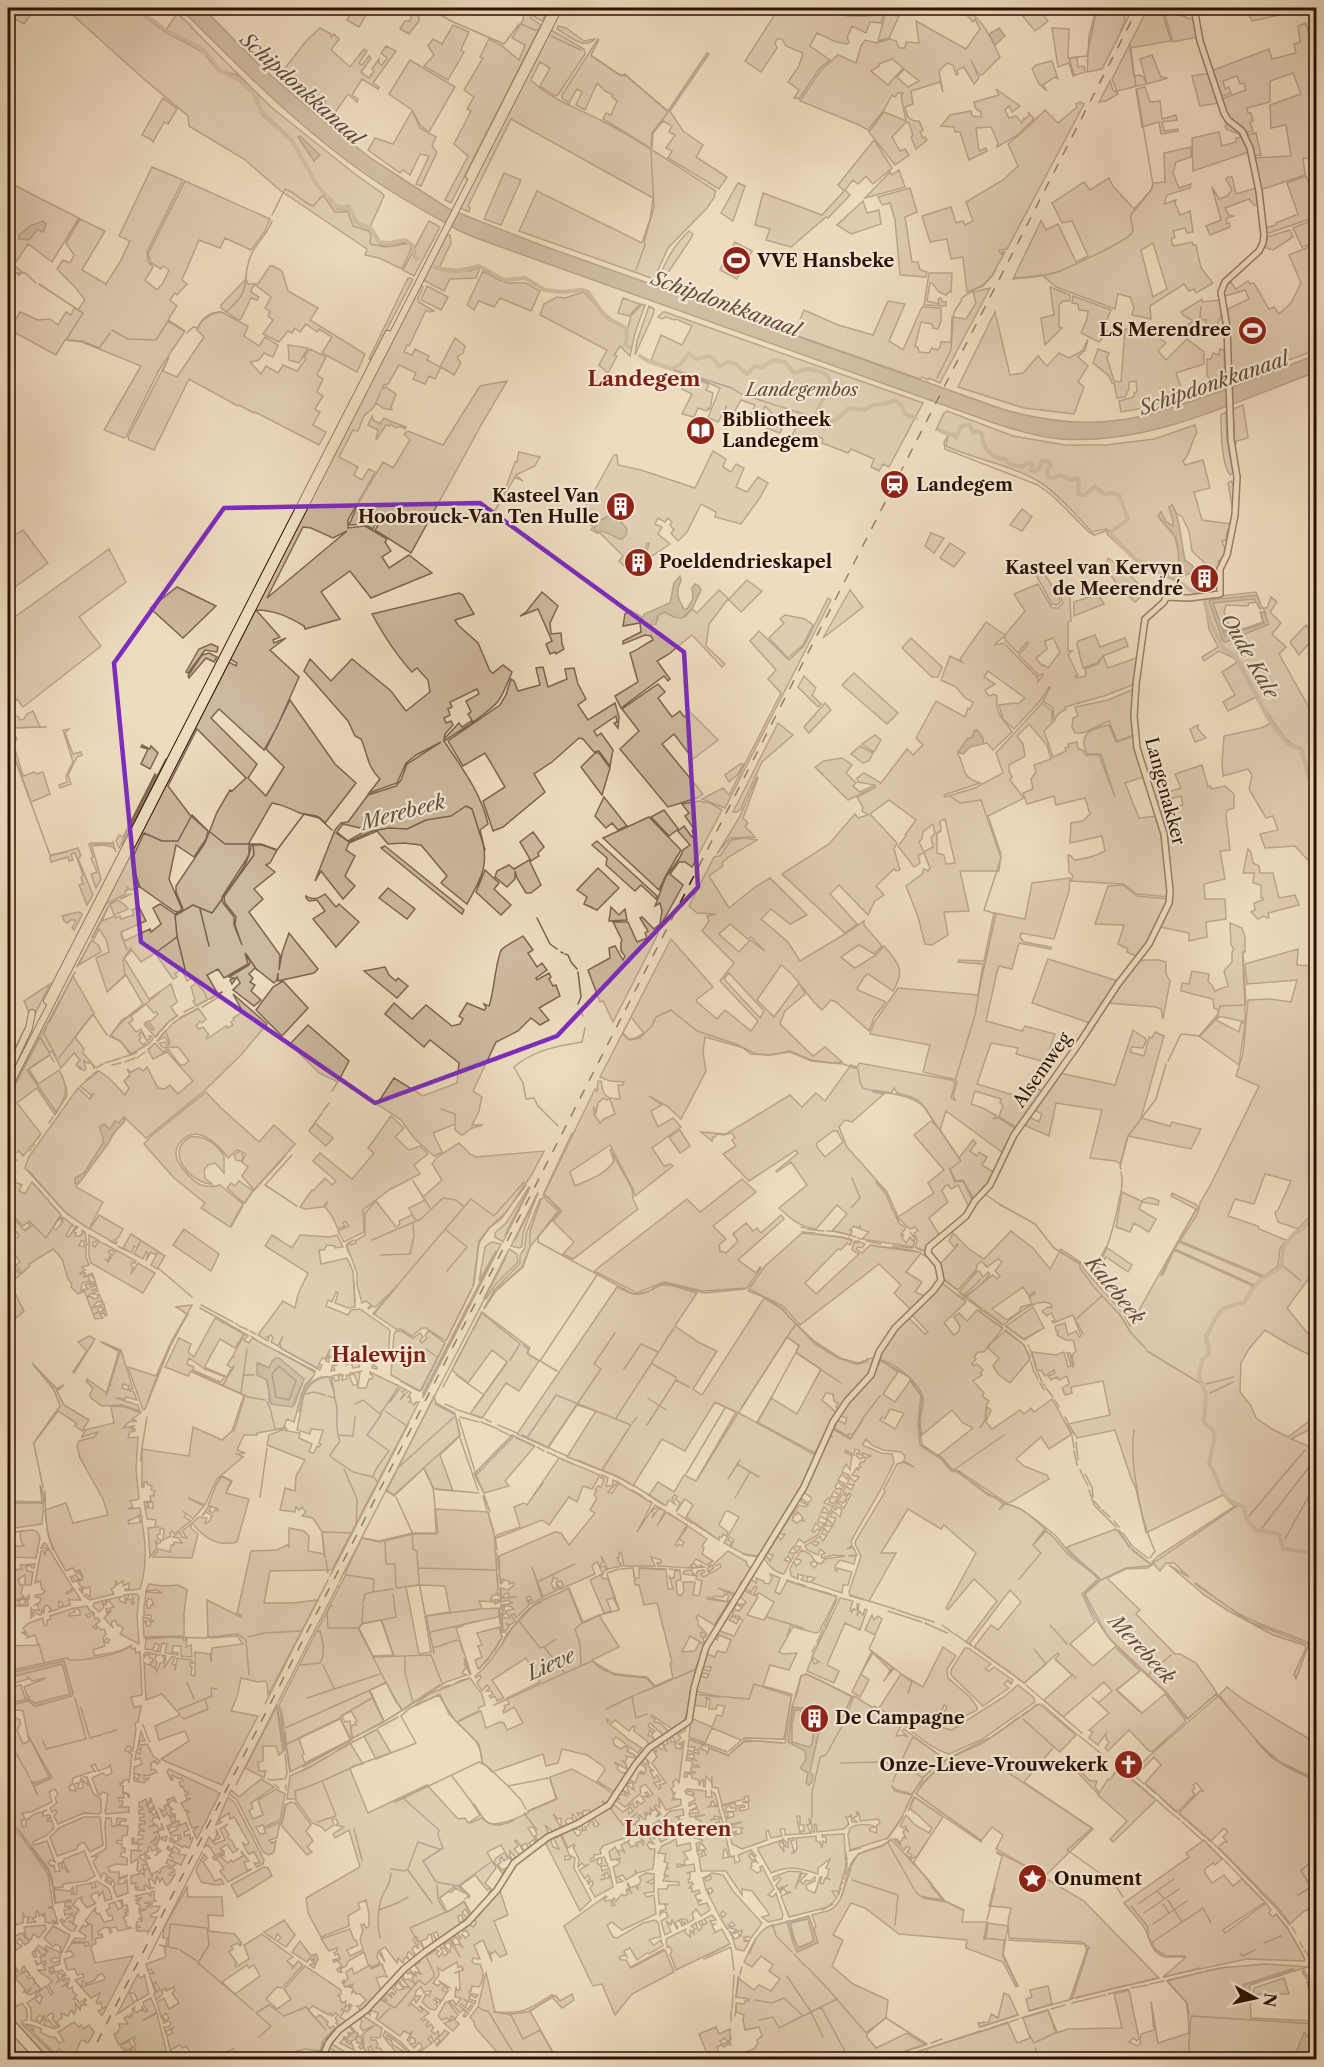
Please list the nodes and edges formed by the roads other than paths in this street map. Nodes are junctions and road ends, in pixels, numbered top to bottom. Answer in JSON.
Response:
{"nodes":[{"id":1,"x":554,"y":8,"type":"edge"},
{"id":2,"x":559,"y":8,"type":"edge"},
{"id":3,"x":1194,"y":8,"type":"edge"},
{"id":4,"x":458,"y":202,"type":"junction"},
{"id":5,"x":417,"y":282,"type":"junction"},
{"id":6,"x":1139,"y":958,"type":"joint"},
{"id":7,"x":32,"y":1013,"type":"dead end"},
{"id":8,"x":8,"y":1077,"type":"edge"},
{"id":9,"x":8,"y":1088,"type":"edge"},
{"id":10,"x":8,"y":2019,"type":"edge"},
{"id":11,"x":8,"y":2025,"type":"edge"},
{"id":12,"x":40,"y":2060,"type":"edge"},
{"id":13,"x":45,"y":2060,"type":"edge"},
{"id":14,"x":321,"y":2060,"type":"edge"}],
"edges":[{"from":1,"to":4,"type":"highway"},
{"from":2,"to":4,"type":"highway"},
{"from":3,"to":6,"type":"main road","name":"Langenakker"},
{"from":4,"to":5,"type":"highway"},
{"from":5,"to":8,"type":"highway"},
{"from":5,"to":9,"type":"highway"},
{"from":6,"to":14,"type":"main road","name":"Alsemweg"},
{"from":7,"to":8,"type":"highway"},
{"from":10,"to":13,"type":"highway"},
{"from":11,"to":12,"type":"highway"}]}
